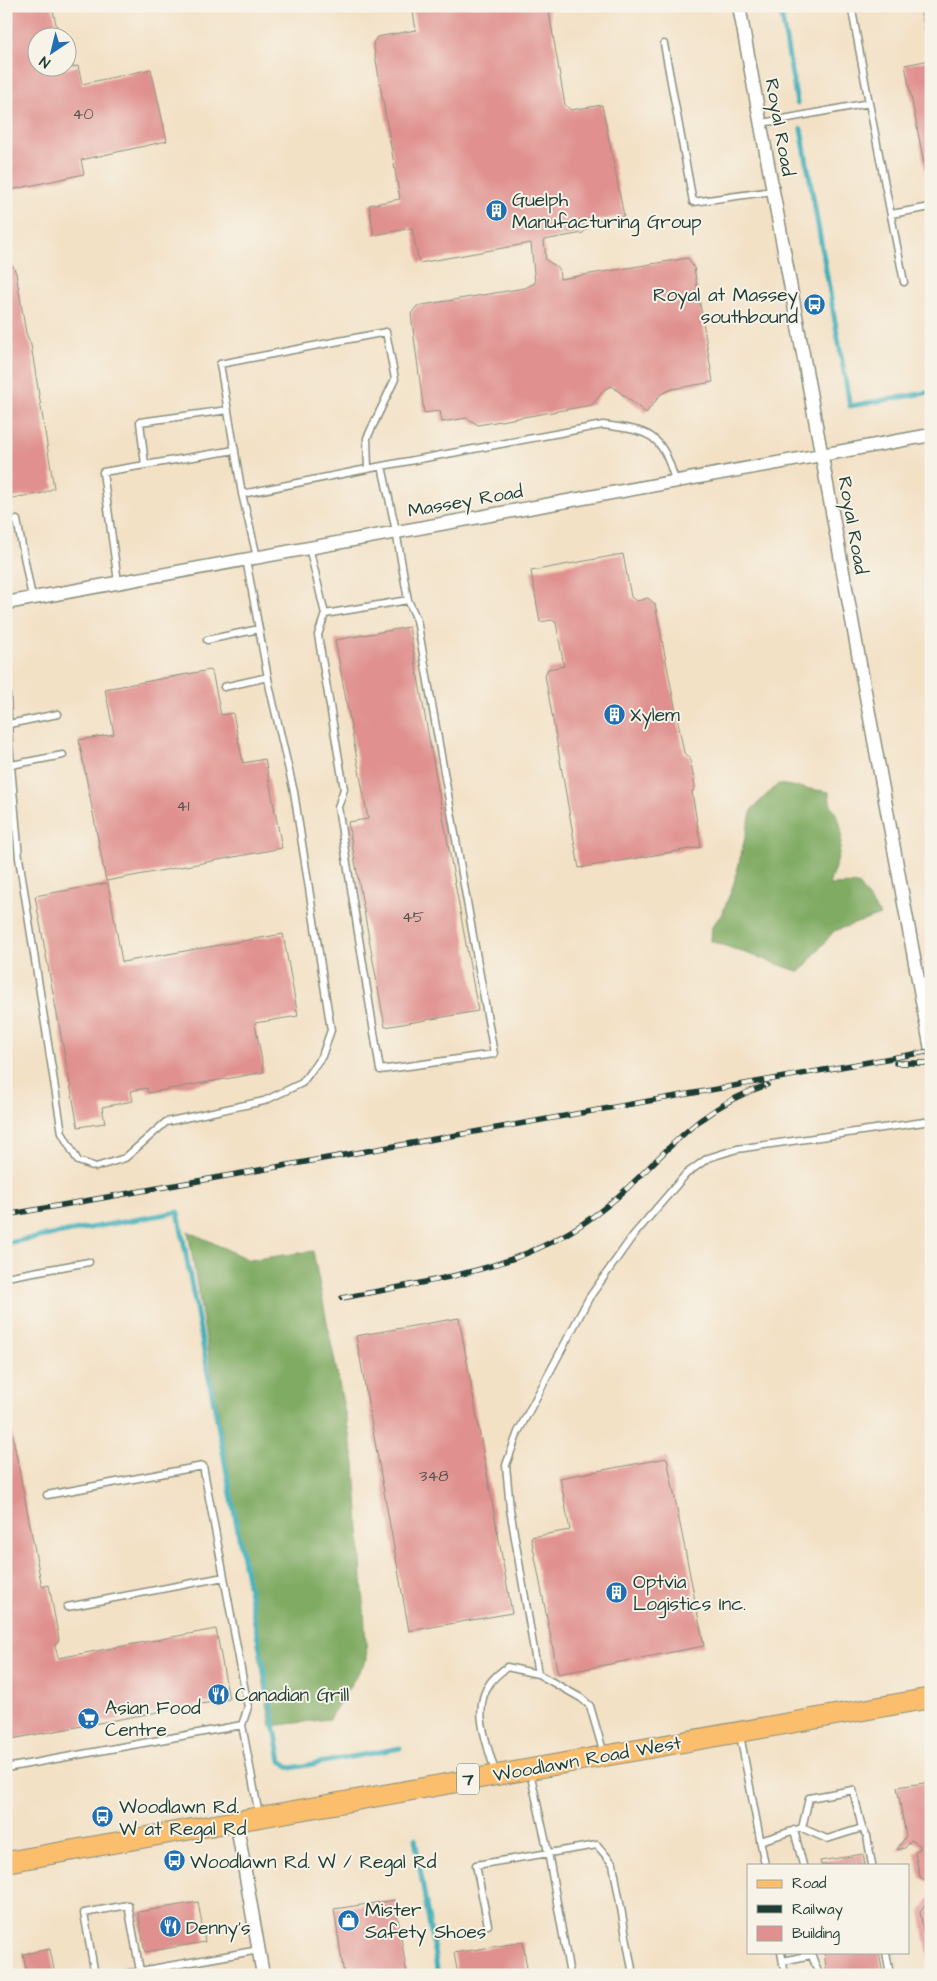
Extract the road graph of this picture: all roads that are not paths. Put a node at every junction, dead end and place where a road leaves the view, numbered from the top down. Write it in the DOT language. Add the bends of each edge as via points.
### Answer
graph roads {
  1 [pos="739,6"];
  2 [pos="852,10"];
  3 [pos="664,44"];
  4 [pos="870,103"];
  5 [pos="762,123"];
  6 [pos="773,192"];
  7 [pos="931,207"];
  8 [pos="891,214"];
  9 [pos="904,282"];
  10 [pos="228,410"];
  11 [pos="931,435"];
  12 [pos="235,450"];
  13 [pos="822,454"];
  14 [pos="145,465"];
  15 [pos="382,466"];
  16 [pos="368,469"];
  17 [pos="675,480"];
  18 [pos="242,494"];
  19 [pos="6,522"];
  20 [pos="396,531"];
  21 [pos="309,547"];
  22 [pos="252,558"];
  23 [pos="118,582"];
  24 [pos="32,598"];
  25 [pos="408,600"];
  26 [pos="6,602"];
  27 [pos="325,614"];
  28 [pos="259,629"];
  29 [pos="207,640"];
  30 [pos="6,670"];
  31 [pos="268,677"];
  32 [pos="224,687"];
  33 [pos="58,714"];
  34 [pos="9,724"];
  35 [pos="64,755"];
  36 [pos="11,765"];
  37 [pos="931,1050"];
  38 [pos="931,1121"];
  39 [pos="89,1262"];
  40 [pos="6,1276"];
  41 [pos="47,1495"];
  42 [pos="224,1577"];
  43 [pos="67,1608"];
  44 [pos="538,1674"];
  45 [pos="931,1698"];
  46 [pos="242,1725"];
  47 [pos="739,1732"];
  48 [pos="604,1755"];
  49 [pos="6,1768"];
  50 [pos="529,1769"];
  51 [pos="496,1774"];
  52 [pos="259,1816"];
  53 [pos="236,1820"];
  54 [pos="802,1828"];
  55 [pos="862,1828"];
  56 [pos="794,1830"];
  57 [pos="760,1841"];
  58 [pos="548,1852"];
  59 [pos="6,1862"];
  60 [pos="765,1864"];
  61 [pos="803,1864"];
  62 [pos="872,1864"];
  63 [pos="488,1925"];
  64 [pos="259,1950"];
  65 [pos="781,1954"];
  66 [pos="811,1954"];
  67 [pos="886,1954"];
  68 [pos="783,1961"];
  69 [pos="140,1971"];
  70 [pos="94,1975"];
  71 [pos="118,1975"];
  72 [pos="263,1975"];
  73 [pos="570,1975"];
  74 [pos="633,1975"];
  75 [pos="785,1975"];
  76 [pos="819,1975"];
  77 [pos="890,1975"];
  1 -- 5 [label="street, Royal Road"];
  2 -- 4 [label="lane"];
  3 -- 6 [label="lane" via="693,202"];
  4 -- 5 [label="lane"];
  4 -- 8 [label="lane"];
  5 -- 6 [label="street, Royal Road"];
  6 -- 13 [label="street, Royal Road"];
  7 -- 8 [label="lane"];
  8 -- 9 [label="lane"];
  10 -- 12 [label="lane"];
  10 -- 14 [label="lane" via="140,422"];
  10 -- 16 [label="lane" via="220,364 386,332 395,379 367,438"];
  11 -- 13 [label="street, Massey Road"];
  12 -- 14 [label="lane"];
  12 -- 18 [label="lane"];
  13 -- 17 [label="street, Massey Road"];
  13 -- 37 [label="street, Royal Road"];
  14 -- 23 [label="lane" via="103,472"];
  15 -- 16 [label="lane"];
  15 -- 17 [label="lane" via="604,425 634,429 655,438 667,453"];
  15 -- 20 [label="lane"];
  16 -- 18 [label="lane"];
  17 -- 20 [label="street, Massey Road"];
  18 -- 22 [label="lane"];
  19 -- 24 [label="lane" via="18,520"];
  20 -- 21 [label="street, Massey Road"];
  20 -- 25 [label="lane"];
  21 -- 22 [label="street, Massey Road"];
  21 -- 27 [label="lane"];
  22 -- 23 [label="street, Massey Road"];
  22 -- 28 [label="lane"];
  23 -- 24 [label="street, Massey Road"];
  24 -- 26 [label="street, Massey Road"];
  25 -- 27 [label="lane"];
  25 -- 27 [label="lane" via="417,620 494,1054 380,1070 338,807 344,789 318,635"];
  28 -- 29 [label="lane"];
  28 -- 31 [label="lane"];
  30 -- 34 [label="lane"];
  31 -- 32 [label="lane"];
  31 -- 36 [label="lane" via="294,792 331,1030 322,1056 302,1082 264,1101 166,1122 125,1158 96,1167 78,1161 62,1133 19,858"];
  33 -- 34 [label="lane"];
  34 -- 36 [label="lane"];
  35 -- 36 [label="lane"];
  38 -- 44 [label="lane" via="737,1149 708,1158 686,1174 632,1237 588,1298 518,1432 506,1465 510,1509"];
  39 -- 40 [label="lane"];
  41 -- 42 [label="lane" via="203,1466"];
  42 -- 43 [label="lane"];
  42 -- 46 [label="lane" via="248,1707"];
  44 -- 48 [label="lane" via="590,1706"];
  44 -- 51 [label="lane" via="507,1667 489,1683 480,1705"];
  45 -- 47 [label="main road, Woodlawn Road West / 7"];
  46 -- 49 [label="lane"];
  46 -- 52 [label="lane"];
  47 -- 48 [label="main road, Woodlawn Road West / 7"];
  47 -- 57 [label="lane"];
  48 -- 50 [label="main road, Woodlawn Road West / 7"];
  50 -- 51 [label="main road, Woodlawn Road West / 7"];
  50 -- 58 [label="lane"];
  51 -- 52 [label="main road, Woodlawn Road West / 7"];
  52 -- 53 [label="main road, Woodlawn Road West / 7"];
  53 -- 59 [label="main road, Woodlawn Road West / 7"];
  53 -- 64 [label="street"];
  54 -- 55 [label="lane" via="827,1838"];
  54 -- 55 [label="lane" via="809,1798 853,1790"];
  54 -- 56 [label="lane"];
  55 -- 62 [label="lane" via="867,1836"];
  56 -- 57 [label="lane"];
  56 -- 61 [label="lane"];
  57 -- 60 [label="lane"];
  58 -- 63 [label="lane" via="476,1865"];
  58 -- 73 [label="lane"];
  58 -- 74 [label="lane" via="597,1845 613,1864"];
  64 -- 69 [label="lane"];
  64 -- 72 [label="street"];
  65 -- 68 [label="lane"];
  66 -- 68 [label="lane"];
  66 -- 76 [label="lane"];
  67 -- 77 [label="lane"];
  68 -- 75 [label="lane"];
  69 -- 70 [label="lane" via="128,1905 84,1913"];
  69 -- 71 [label="lane"];
}
